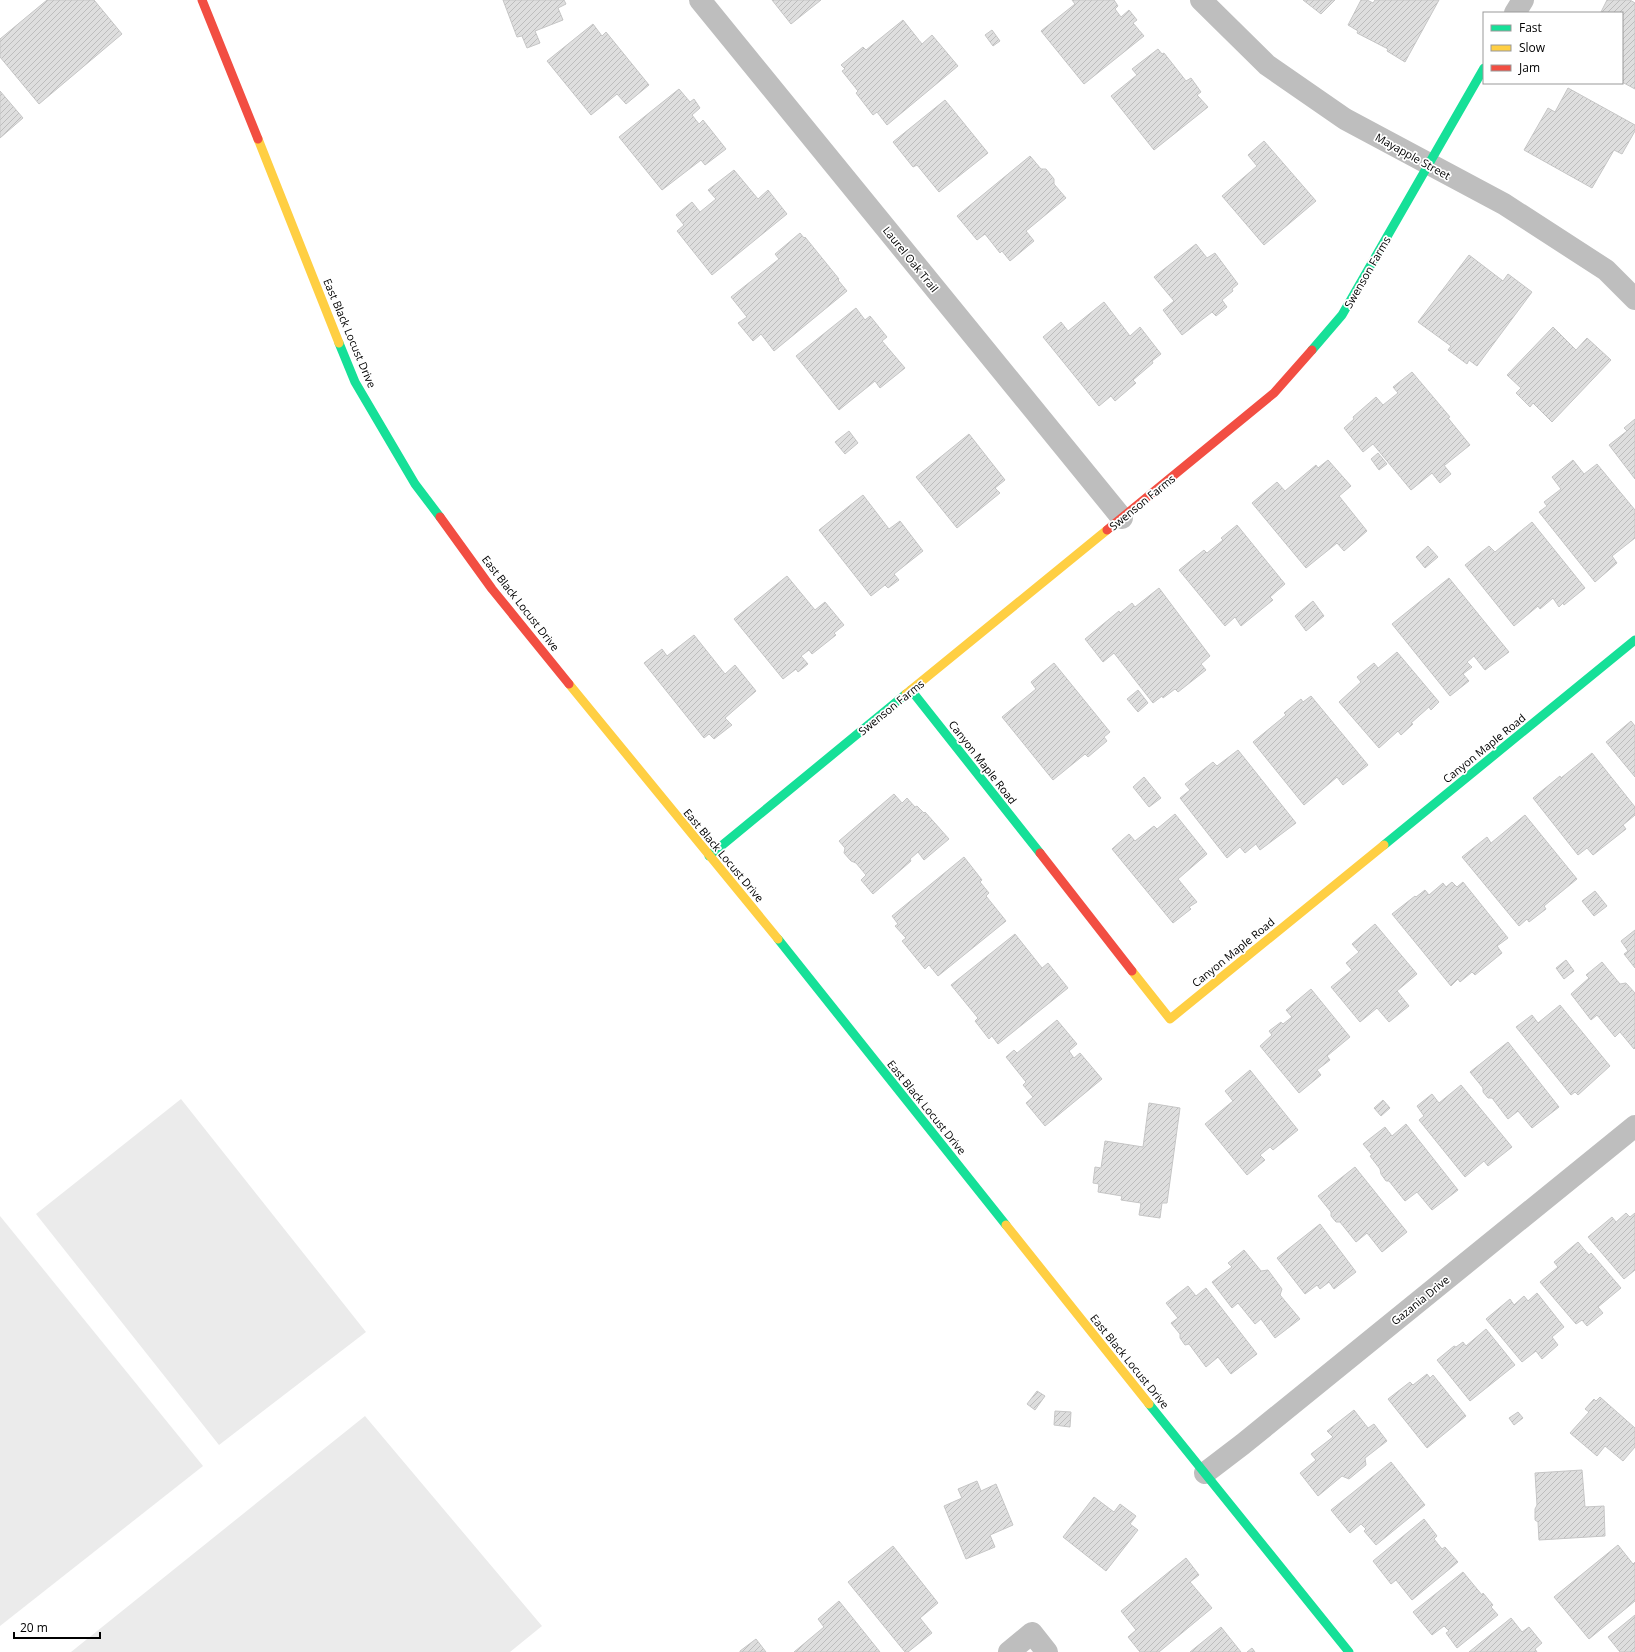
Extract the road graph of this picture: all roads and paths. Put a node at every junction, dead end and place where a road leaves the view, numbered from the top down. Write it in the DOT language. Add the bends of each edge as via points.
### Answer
graph roads {
  1 [pos="202,0"];
  2 [pos="700,0"];
  3 [pos="1202,0"];
  4 [pos="1522,0"];
  5 [pos="1516,12"];
  6 [pos="1483,70"];
  7 [pos="1429,165"];
  8 [pos="1635,298"];
  9 [pos="1122,518"];
  10 [pos="1635,640"];
  11 [pos="911,690"];
  12 [pos="709,856"];
  13 [pos="1635,1126"];
  14 [pos="1205,1473"];
  15 [pos="1009,1652"];
  16 [pos="1047,1652"];
  17 [pos="1349,1652"];
  1 -- 12 [label="street, East Black Locust Drive" via="355,382 415,484 492,589"];
  2 -- 9 [label="street, Laurel Oak Trail"];
  3 -- 7 [label="street, Mayapple Street" via="1267,65 1345,119"];
  4 -- 5 [label="street"];
  6 -- 7 [label="street, Swenson Farms"];
  7 -- 8 [label="street, Mayapple Street" via="1504,204 1606,270"];
  7 -- 9 [label="street, Swenson Farms" via="1342,315 1274,393"];
  9 -- 11 [label="street, Swenson Farms"];
  10 -- 11 [label="street, Canyon Maple Road" via="1170,1019"];
  11 -- 12 [label="street, Swenson Farms"];
  12 -- 14 [label="street, East Black Locust Drive" via="747,900"];
  13 -- 14 [label="street, Gazania Drive"];
  14 -- 17 [label="street, East Black Locust Drive"];
  15 -- 16 [label="street" via="1032,1633"];
}
